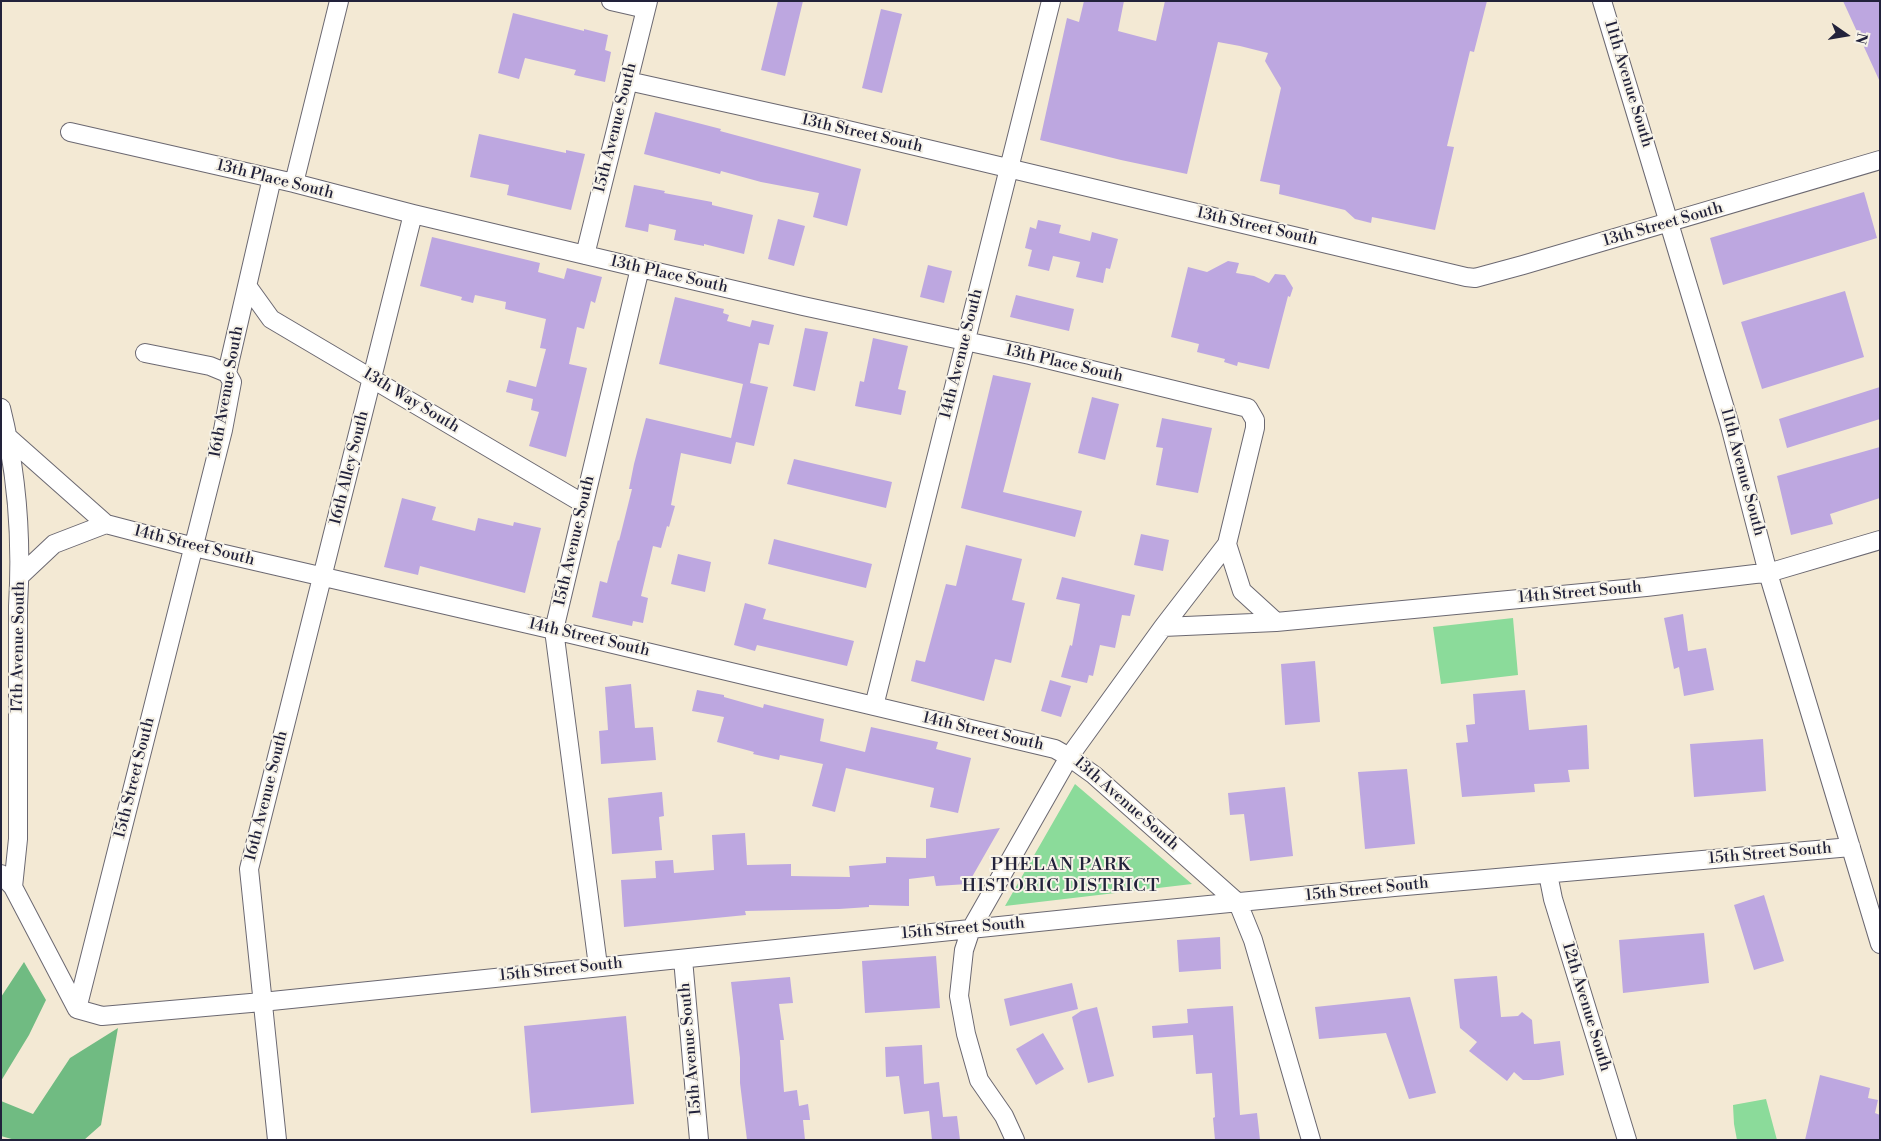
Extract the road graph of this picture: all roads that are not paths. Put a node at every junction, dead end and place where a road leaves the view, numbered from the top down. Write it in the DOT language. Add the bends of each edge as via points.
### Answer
graph roads {
  1 [pos="339,1"];
  2 [pos="611,1"];
  3 [pos="1051,1"];
  4 [pos="1602,1"];
  5 [pos="647,5"];
  6 [pos="628,81"];
  7 [pos="70,132"];
  8 [pos="1880,160"];
  9 [pos="1010,169"];
  10 [pos="272,178"];
  11 [pos="294,183"];
  12 [pos="413,214"];
  13 [pos="1670,223"];
  14 [pos="585,255"];
  15 [pos="640,268"];
  16 [pos="248,287"];
  17 [pos="965,341"];
  18 [pos="145,353"];
  19 [pos="228,373"];
  20 [pos="372,378"];
  21 [pos="1,408"];
  22 [pos="1255,428"];
  23 [pos="9,438"];
  24 [pos="584,504"];
  25 [pos="106,524"];
  26 [pos="1880,540"];
  27 [pos="1226,544"];
  28 [pos="194,547"];
  29 [pos="1768,573"];
  30 [pos="20,576"];
  31 [pos="323,576"];
  32 [pos="1276,622"];
  33 [pos="1163,627"];
  34 [pos="554,630"];
  35 [pos="874,706"];
  36 [pos="1069,757"];
  37 [pos="1851,847"];
  38 [pos="1548,874"];
  39 [pos="7,881"];
  40 [pos="1238,903"];
  41 [pos="972,929"];
  42 [pos="1880,944"];
  43 [pos="683,959"];
  44 [pos="598,966"];
  45 [pos="262,1002"];
  46 [pos="77,1009"];
  47 [pos="278,1140"];
  48 [pos="699,1140"];
  49 [pos="1015,1140"];
  50 [pos="1311,1140"];
  51 [pos="1627,1140"];
  1 -- 11 [label="street"];
  2 -- 5 [label="street"];
  3 -- 9 [label="street, 14th Avenue South"];
  4 -- 13 [label="street, 11th Avenue South"];
  5 -- 6 [label="street, 15th Avenue South"];
  6 -- 9 [label="street, 13th Street South"];
  6 -- 14 [label="street, 15th Avenue South"];
  7 -- 10 [label="street, 13th Place South"];
  8 -- 13 [label="street, 13th Street South"];
  9 -- 13 [label="street, 13th Street South" via="1475,278"];
  9 -- 17 [label="street, 14th Avenue South"];
  10 -- 11 [label="street, 13th Place South"];
  10 -- 16 [label="street, 16th Avenue South"];
  11 -- 12 [label="street, 13th Place South"];
  12 -- 14 [label="street, 13th Place South"];
  12 -- 20 [label="street, 16th Alley South"];
  13 -- 29 [label="street, 11th Avenue South" via="1729,422"];
  14 -- 15 [label="street, 13th Place South"];
  15 -- 17 [label="street, 13th Place South"];
  15 -- 24 [label="street, 15th Avenue South"];
  16 -- 19 [label="street, 16th Avenue South"];
  16 -- 20 [label="street, 13th Way South" via="271,319"];
  17 -- 22 [label="street, 13th Place South" via="1241,405 1253,414"];
  17 -- 35 [label="street, 14th Avenue South"];
  18 -- 19 [label="street" via="210,366"];
  19 -- 28 [label="street, 16th Avenue South" via="232,382 223,430"];
  20 -- 24 [label="street, 13th Way South"];
  20 -- 31 [label="street, 16th Alley South"];
  21 -- 23 [label="street, 17th Avenue South"];
  22 -- 27 [label="street, 13th Avenue South"];
  23 -- 25 [label="street, 14th Street South"];
  23 -- 30 [label="street, 17th Avenue South" via="16,485"];
  24 -- 34 [label="street, 15th Avenue South"];
  25 -- 28 [label="street, 14th Street South"];
  25 -- 30 [label="street" via="54,544"];
  26 -- 29 [label="street, 14th Street South"];
  27 -- 32 [label="street" via="1242,591"];
  27 -- 33 [label="street, 13th Avenue South"];
  28 -- 31 [label="street, 14th Street South"];
  28 -- 46 [label="street, 15th Street South"];
  29 -- 32 [label="street, 14th Street South"];
  29 -- 37 [label="street, 11th Avenue South"];
  30 -- 39 [label="street, 17th Avenue South" via="18,839"];
  31 -- 34 [label="street, 14th Street South"];
  31 -- 45 [label="street, 16th Avenue South" via="248,868"];
  32 -- 33 [label="street, 14th Street South"];
  33 -- 36 [label="street, 13th Avenue South"];
  34 -- 35 [label="street, 14th Street South"];
  34 -- 44 [label="street, 15th Avenue South"];
  35 -- 36 [label="street, 14th Street South" via="1054,749"];
  36 -- 40 [label="street, 13th Avenue South" via="1094,774"];
  36 -- 41 [label="street"];
  37 -- 38 [label="street, 15th Street South"];
  37 -- 42 [label="street, 11th Avenue South"];
  38 -- 40 [label="street, 15th Street South"];
  38 -- 51 [label="street, 12th Avenue South" via="1552,899"];
  39 -- 46 [label="street"];
  40 -- 41 [label="street, 15th Street South"];
  40 -- 50 [label="street, 13th Avenue South" via="1253,940"];
  41 -- 43 [label="street, 15th Street South"];
  41 -- 49 [label="street" via="964,950 959,996 966,1034 979,1080 1001,1110"];
  43 -- 44 [label="street, 15th Street South"];
  43 -- 48 [label="street, 15th Avenue South"];
  44 -- 45 [label="street, 15th Street South"];
  45 -- 46 [label="street, 15th Street South" via="102,1016"];
  45 -- 47 [label="street, 16th Avenue South"];
}
